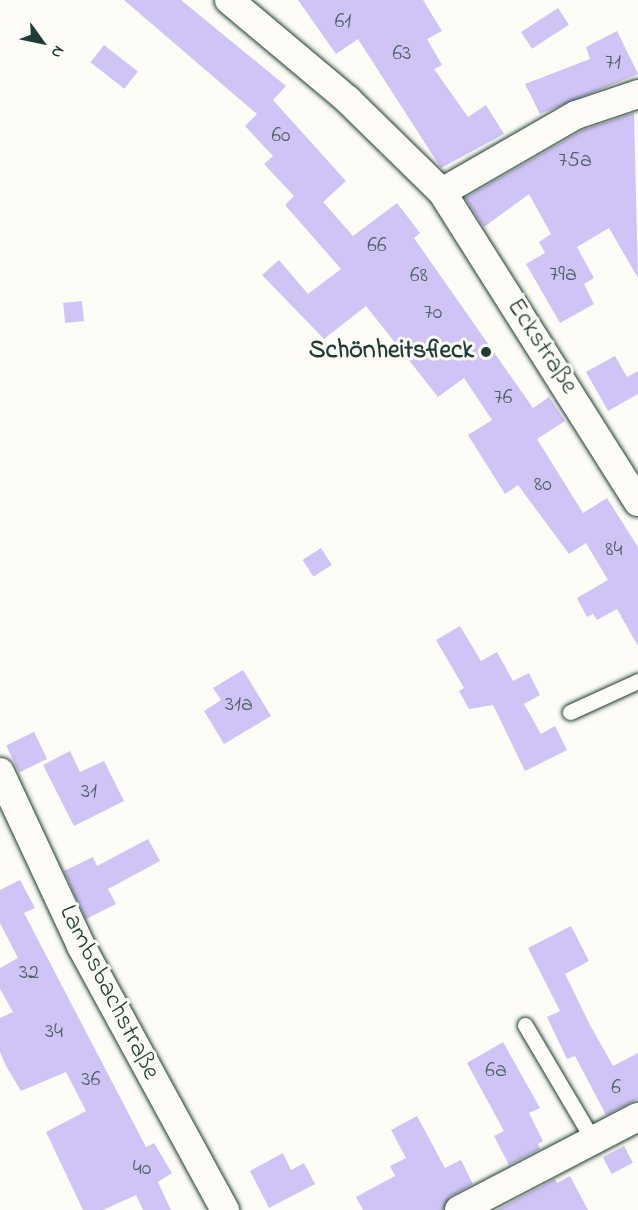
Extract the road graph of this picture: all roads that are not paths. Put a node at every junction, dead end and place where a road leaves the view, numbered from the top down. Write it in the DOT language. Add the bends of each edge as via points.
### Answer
graph roads {
  1 [pos="229,0"];
  2 [pos="638,94"];
  3 [pos="442,192"];
  4 [pos="638,502"];
  5 [pos="638,681"];
  6 [pos="570,712"];
  7 [pos="0,772"];
  8 [pos="525,1025"];
  9 [pos="638,1117"];
  10 [pos="593,1140"];
  11 [pos="225,1210"];
  12 [pos="459,1210"];
  1 -- 3 [label="street, Eckstraße" via="348,100"];
  2 -- 3 [label="street" via="576,115"];
  3 -- 4 [label="street, Eckstraße"];
  5 -- 6 [label="lane"];
  7 -- 11 [label="street, Lambsbachstraße" via="81,946"];
  8 -- 10 [label="lane"];
  9 -- 10 [label="street"];
  10 -- 12 [label="street"];
}
